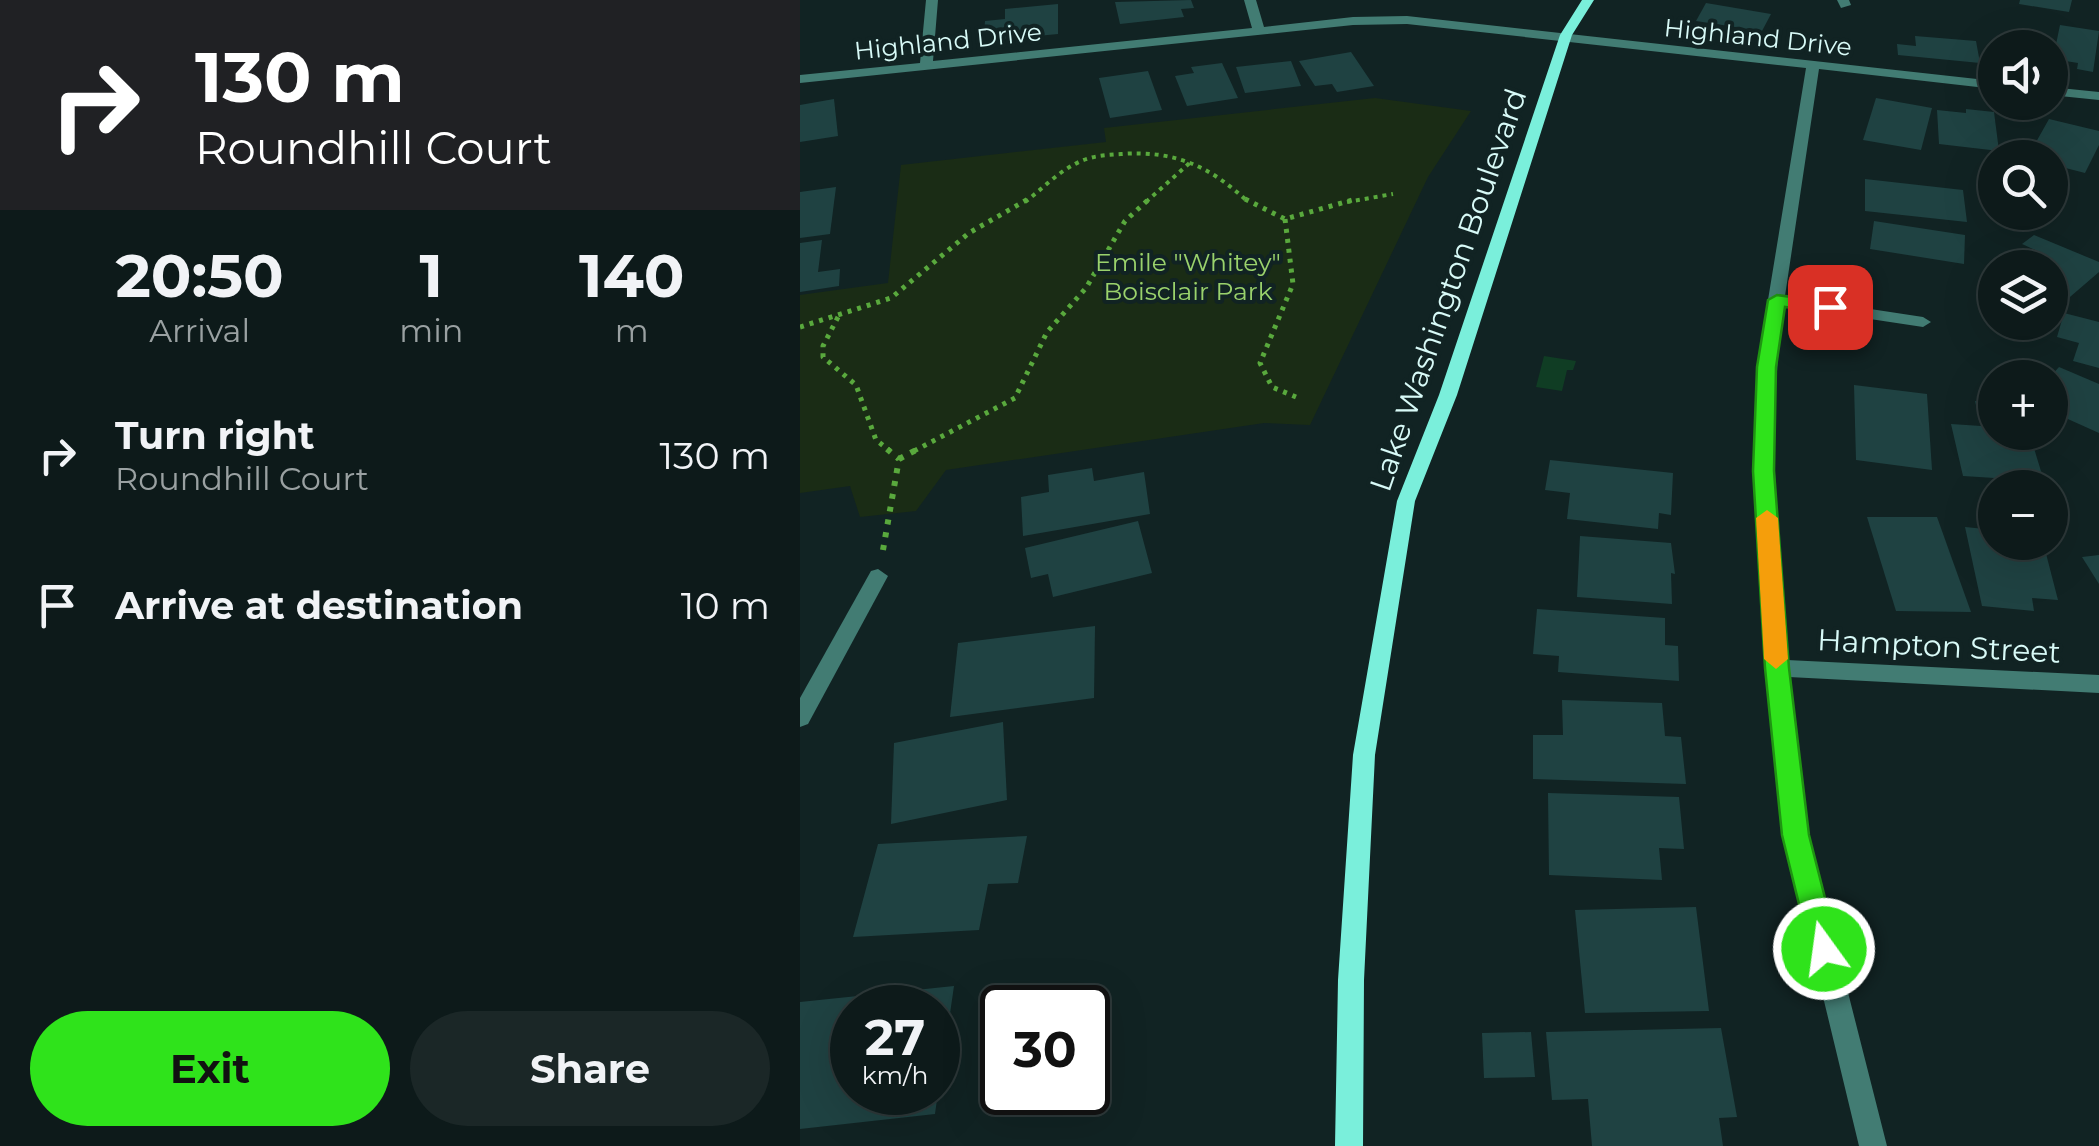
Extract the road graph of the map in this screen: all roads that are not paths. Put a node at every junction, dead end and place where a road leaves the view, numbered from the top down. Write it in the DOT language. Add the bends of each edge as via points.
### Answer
graph roads {
  1 [pos="932,0"];
  2 [pos="1250,0"];
  3 [pos="1588,0"];
  4 [pos="1259,31"];
  5 [pos="1566,35"];
  6 [pos="926,66"];
  7 [pos="1813,66"];
  8 [pos="800,79"];
  9 [pos="1978,83"];
  10 [pos="2068,93"];
  11 [pos="2099,96"];
  12 [pos="1777,300"];
  13 [pos="1924,322"];
  14 [pos="878,576"];
  15 [pos="1777,668"];
  16 [pos="2099,684"];
  17 [pos="800,718"];
  18 [pos="1350,1146"];
  19 [pos="1873,1146"];
  1 -- 6 [label="street"];
  2 -- 4 [label="street"];
  3 -- 5 [label="street, Lake Washington Boulevard"];
  4 -- 5 [label="street, Highland Drive" via="1407,20"];
  4 -- 6 [label="street, Highland Drive"];
  5 -- 7 [label="street, Highland Drive"];
  5 -- 18 [label="street, Lake Washington Boulevard" via="1454,378 1406,501 1364,754"];
  6 -- 8 [label="street, Highland Drive"];
  7 -- 9 [label="street, Highland Drive"];
  7 -- 12 [label="street"];
  10 -- 11 [label="street"];
  12 -- 13 [label="street"];
  12 -- 15 [label="street" via="1766,367 1764,471"];
  14 -- 17 [label="street"];
  15 -- 16 [label="street, Hampton Street"];
  15 -- 19 [label="street" via="1796,835"];
}
